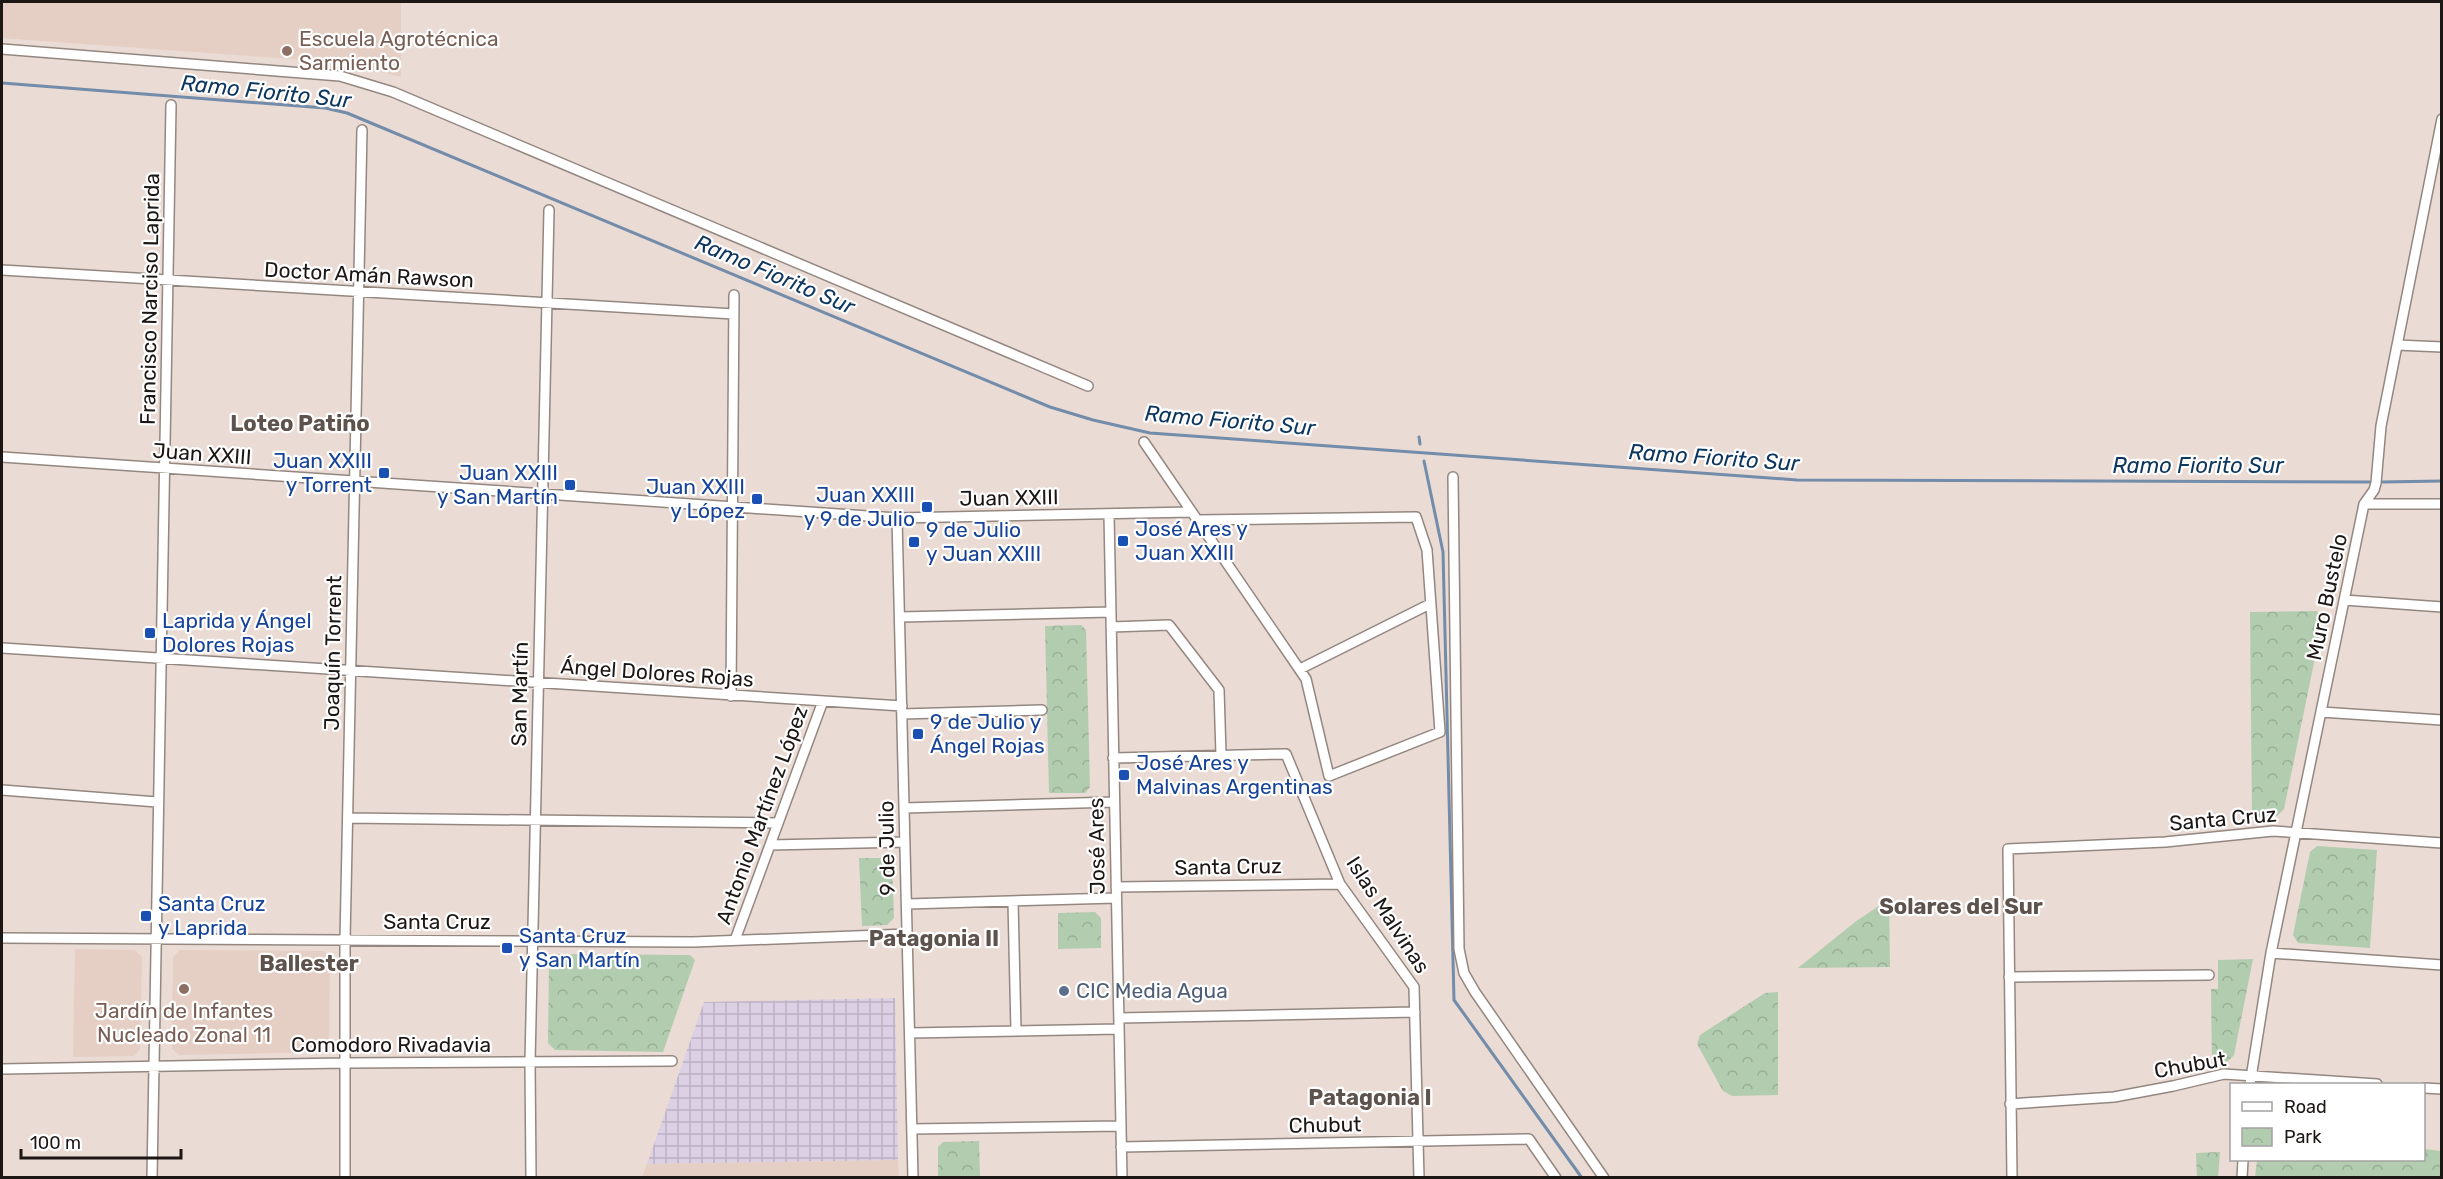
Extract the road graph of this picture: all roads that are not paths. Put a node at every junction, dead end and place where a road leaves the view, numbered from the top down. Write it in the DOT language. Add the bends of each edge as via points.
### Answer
graph roads {
  1 [pos="2,49"];
  2 [pos="171,105"];
  3 [pos="2442,119"];
  4 [pos="362,130"];
  5 [pos="549,210"];
  6 [pos="2,270"];
  7 [pos="167,281"];
  8 [pos="358,292"];
  9 [pos="734,296"];
  10 [pos="547,303"];
  11 [pos="734,314"];
  12 [pos="2397,345"];
  13 [pos="2442,347"];
  14 [pos="1088,386"];
  15 [pos="1144,442"];
  16 [pos="2,457"];
  17 [pos="165,469"];
  18 [pos="1453,477"];
  19 [pos="355,482"];
  20 [pos="543,495"];
  21 [pos="2364,504"];
  22 [pos="2442,504"];
  23 [pos="733,507"];
  24 [pos="1109,514"];
  25 [pos="1195,516"];
  26 [pos="897,519"];
  27 [pos="2344,600"];
  28 [pos="1430,604"];
  29 [pos="2442,608"];
  30 [pos="1111,612"];
  31 [pos="900,617"];
  32 [pos="1111,627"];
  33 [pos="2,648"];
  34 [pos="160,659"];
  35 [pos="1300,669"];
  36 [pos="351,671"];
  37 [pos="538,683"];
  38 [pos="731,696"];
  39 [pos="823,701"];
  40 [pos="902,710"];
  41 [pos="1042,710"];
  42 [pos="2321,712"];
  43 [pos="2442,720"];
  44 [pos="1221,755"];
  45 [pos="1113,758"];
  46 [pos="2,790"];
  47 [pos="157,802"];
  48 [pos="1114,802"];
  49 [pos="904,808"];
  50 [pos="348,818"];
  51 [pos="535,820"];
  52 [pos="778,822"];
  53 [pos="2296,832"];
  54 [pos="905,842"];
  55 [pos="2442,843"];
  56 [pos="770,845"];
  57 [pos="1340,884"];
  58 [pos="1116,887"];
  59 [pos="1116,898"];
  60 [pos="1013,901"];
  61 [pos="907,904"];
  62 [pos="908,934"];
  63 [pos="2,938"];
  64 [pos="156,939"];
  65 [pos="345,940"];
  66 [pos="735,940"];
  67 [pos="532,941"];
  68 [pos="2271,953"];
  69 [pos="2442,965"];
  70 [pos="2209,975"];
  71 [pos="2009,977"];
  72 [pos="1415,1012"];
  73 [pos="1119,1018"];
  74 [pos="1119,1029"];
  75 [pos="1016,1031"];
  76 [pos="910,1033"];
  77 [pos="672,1061"];
  78 [pos="530,1062"];
  79 [pos="344,1063"];
  80 [pos="154,1066"];
  81 [pos="2,1069"];
  82 [pos="2250,1080"];
  83 [pos="2345,1083"];
  84 [pos="2425,1088"];
  85 [pos="2442,1089"];
  86 [pos="2010,1104"];
  87 [pos="1121,1126"];
  88 [pos="912,1129"];
  89 [pos="1418,1141"];
  90 [pos="1121,1147"];
  91 [pos="2243,1161"];
  92 [pos="152,1178"];
  93 [pos="345,1178"];
  94 [pos="531,1178"];
  95 [pos="914,1178"];
  96 [pos="1122,1178"];
  97 [pos="1419,1178"];
  98 [pos="1556,1178"];
  99 [pos="1604,1178"];
  100 [pos="2012,1178"];
  101 [pos="2242,1178"];
  1 -- 14 [label="street" via="340,76 393,92"];
  2 -- 7 [label="street, Francisco Narciso Laprida"];
  3 -- 12 [label="street, Muro Bustelo"];
  4 -- 8 [label="street, Joaquín Torrent"];
  5 -- 10 [label="street, San Martín"];
  6 -- 7 [label="street, Doctor Amán Rawson"];
  7 -- 8 [label="street, Doctor Amán Rawson"];
  7 -- 17 [label="street, Francisco Narciso Laprida"];
  8 -- 10 [label="street, Doctor Amán Rawson"];
  8 -- 19 [label="street, Joaquín Torrent"];
  9 -- 11 [label="street"];
  10 -- 11 [label="street, Doctor Amán Rawson"];
  10 -- 20 [label="street, San Martín"];
  11 -- 23 [label="street"];
  12 -- 13 [label="street"];
  12 -- 21 [label="street, Muro Bustelo" via="2381,426 2376,483"];
  15 -- 25 [label="street"];
  16 -- 17 [label="street, Juan XXIII"];
  17 -- 19 [label="street, Juan XXIII"];
  17 -- 34 [label="street, Francisco Narciso Laprida"];
  18 -- 99 [label="street" via="1459,949 1464,973"];
  19 -- 20 [label="street, Juan XXIII"];
  19 -- 36 [label="street, Joaquín Torrent"];
  20 -- 23 [label="street, Juan XXIII"];
  20 -- 37 [label="street, San Martín"];
  21 -- 22 [label="street"];
  21 -- 27 [label="street, Muro Bustelo"];
  23 -- 26 [label="street, Juan XXIII"];
  23 -- 38 [label="street"];
  24 -- 25 [label="street, Juan XXIII"];
  24 -- 26 [label="street, Juan XXIII"];
  24 -- 30 [label="street, José Ares"];
  25 -- 28 [label="street, Juan XXIII" via="1416,517 1427,550"];
  25 -- 35 [label="street"];
  26 -- 31 [label="street, 9 de Julio"];
  27 -- 29 [label="street"];
  27 -- 42 [label="street, Muro Bustelo"];
  28 -- 35 [label="street"];
  28 -- 35 [label="street" via="1440,732 1329,776 1306,679"];
  30 -- 31 [label="street"];
  30 -- 32 [label="street, José Ares"];
  31 -- 40 [label="street, 9 de Julio"];
  32 -- 44 [label="street" via="1169,625 1219,690"];
  32 -- 45 [label="street, José Ares"];
  33 -- 34 [label="street, Ángel Dolores Rojas"];
  34 -- 36 [label="street, Ángel Dolores Rojas"];
  34 -- 47 [label="street, Francisco Narciso Laprida"];
  36 -- 37 [label="street, Ángel Dolores Rojas"];
  36 -- 50 [label="street, Joaquín Torrent"];
  37 -- 38 [label="street, Ángel Dolores Rojas"];
  37 -- 51 [label="street, San Martín"];
  38 -- 39 [label="street, Ángel Dolores Rojas"];
  39 -- 40 [label="street, Ángel Dolores Rojas"];
  39 -- 52 [label="street, Antonio Martínez López"];
  40 -- 41 [label="street, Ángel Dolores Rojas"];
  40 -- 49 [label="street, 9 de Julio"];
  42 -- 43 [label="street"];
  42 -- 53 [label="street, Muro Bustelo"];
  44 -- 45 [label="street"];
  44 -- 57 [label="street, Islas Malvinas" via="1286,754"];
  45 -- 48 [label="street, José Ares"];
  46 -- 47 [label="street"];
  47 -- 64 [label="street, Francisco Narciso Laprida"];
  48 -- 49 [label="street"];
  48 -- 58 [label="street, José Ares"];
  49 -- 54 [label="street, 9 de Julio"];
  50 -- 51 [label="street"];
  50 -- 65 [label="street, Joaquín Torrent"];
  51 -- 52 [label="street"];
  51 -- 67 [label="street, San Martín"];
  52 -- 56 [label="street, Antonio Martínez López"];
  53 -- 55 [label="street, Santa Cruz"];
  53 -- 68 [label="street, Muro Bustelo"];
  53 -- 71 [label="street, Santa Cruz" via="2008,849"];
  54 -- 56 [label="street"];
  54 -- 61 [label="street, 9 de Julio"];
  56 -- 66 [label="street, Antonio Martínez López"];
  57 -- 58 [label="street, Santa Cruz"];
  57 -- 72 [label="street, Islas Malvinas" via="1414,987"];
  58 -- 59 [label="street, José Ares"];
  59 -- 60 [label="street"];
  59 -- 73 [label="street, José Ares"];
  60 -- 61 [label="street"];
  60 -- 75 [label="street"];
  61 -- 62 [label="street, 9 de Julio"];
  62 -- 66 [label="street, Santa Cruz"];
  62 -- 76 [label="street, 9 de Julio"];
  63 -- 64 [label="street, Santa Cruz"];
  64 -- 65 [label="street, Santa Cruz"];
  64 -- 80 [label="street, Francisco Narciso Laprida"];
  65 -- 67 [label="street, Santa Cruz"];
  65 -- 79 [label="street, Joaquín Torrent"];
  66 -- 67 [label="street, Santa Cruz"];
  67 -- 78 [label="street, San Martín"];
  68 -- 69 [label="street"];
  68 -- 82 [label="street, Muro Bustelo"];
  70 -- 71 [label="street"];
  71 -- 86 [label="street"];
  72 -- 73 [label="street"];
  72 -- 89 [label="street, Islas Malvinas"];
  73 -- 74 [label="street, José Ares"];
  74 -- 75 [label="street"];
  74 -- 87 [label="street, José Ares"];
  75 -- 76 [label="street"];
  76 -- 88 [label="street, 9 de Julio"];
  77 -- 78 [label="street, Comodoro Rivadavia"];
  78 -- 79 [label="street, Comodoro Rivadavia"];
  78 -- 94 [label="street, San Martín"];
  79 -- 80 [label="street, Comodoro Rivadavia"];
  79 -- 93 [label="street, Joaquín Torrent"];
  80 -- 81 [label="street, Comodoro Rivadavia"];
  80 -- 92 [label="street, Francisco Narciso Laprida"];
  82 -- 83 [label="street, Chubut"];
  82 -- 86 [label="street, Chubut" via="2224,1074 2114,1097"];
  84 -- 85 [label="street"];
  86 -- 100 [label="street"];
  87 -- 88 [label="street"];
  87 -- 90 [label="street, José Ares"];
  88 -- 95 [label="street, 9 de Julio"];
  89 -- 90 [label="street, Chubut"];
  89 -- 97 [label="street, Islas Malvinas"];
  89 -- 98 [label="street, Chubut" via="1529,1139"];
  90 -- 96 [label="street, José Ares"];
  91 -- 101 [label="street"];
}
